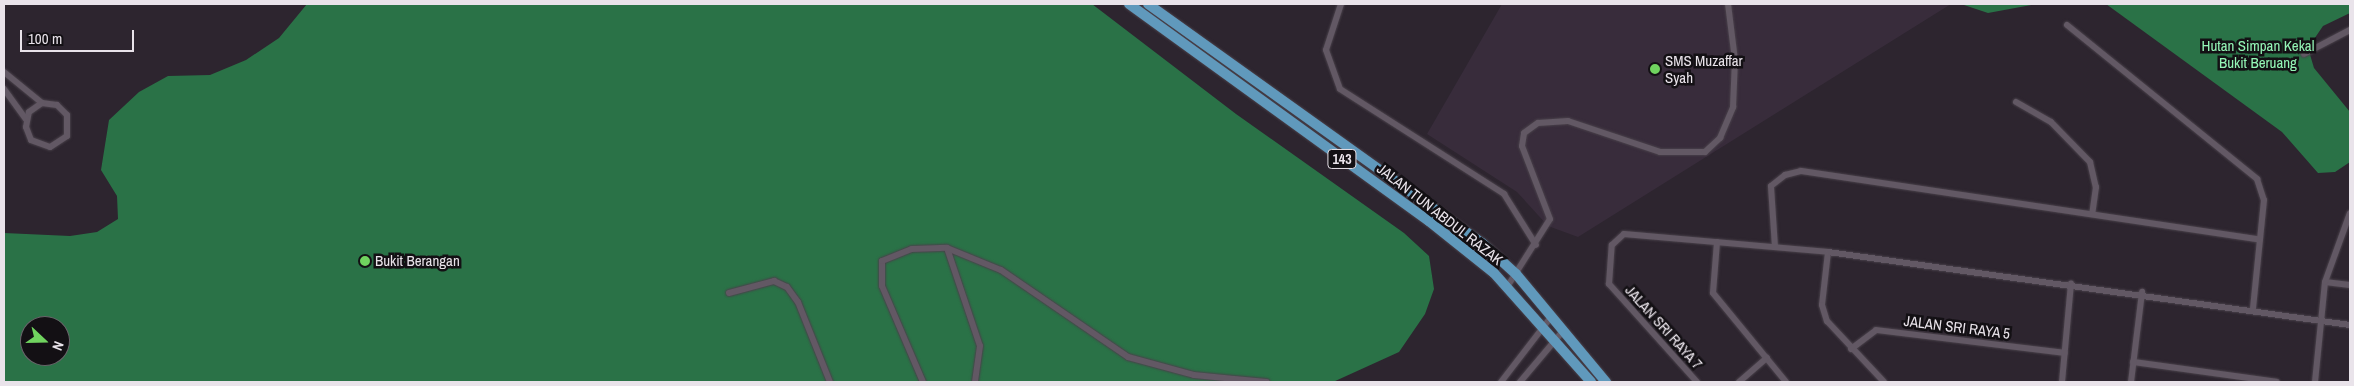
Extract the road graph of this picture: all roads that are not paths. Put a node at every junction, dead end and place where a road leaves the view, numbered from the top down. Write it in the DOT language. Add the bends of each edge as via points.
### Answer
graph roads {
  1 [pos="1129,4"];
  2 [pos="1148,4"];
  3 [pos="1341,4"];
  4 [pos="1728,4"];
  5 [pos="2067,25"];
  6 [pos="2350,30"];
  7 [pos="2304,54"];
  8 [pos="4,72"];
  9 [pos="4,90"];
  10 [pos="2016,102"];
  11 [pos="42,104"];
  12 [pos="26,119"];
  13 [pos="2350,213"];
  14 [pos="2092,214"];
  15 [pos="2260,240"];
  16 [pos="1717,242"];
  17 [pos="1536,245"];
  18 [pos="1775,247"];
  19 [pos="947,248"];
  20 [pos="1828,252"];
  21 [pos="1516,274"];
  22 [pos="2325,282"];
  23 [pos="2071,283"];
  24 [pos="2350,285"];
  25 [pos="1507,287"];
  26 [pos="2142,292"];
  27 [pos="729,293"];
  28 [pos="2253,309"];
  29 [pos="1551,316"];
  30 [pos="2320,320"];
  31 [pos="2350,324"];
  32 [pos="1543,327"];
  33 [pos="1563,331"];
  34 [pos="1554,341"];
  35 [pos="1851,349"];
  36 [pos="2065,353"];
  37 [pos="1767,358"];
  38 [pos="2133,362"];
  39 [pos="2243,380"];
  40 [pos="830,382"];
  41 [pos="923,382"];
  42 [pos="976,382"];
  43 [pos="1267,382"];
  44 [pos="1501,382"];
  45 [pos="1520,382"];
  46 [pos="1591,382"];
  47 [pos="1606,382"];
  48 [pos="1697,382"];
  49 [pos="1739,382"];
  50 [pos="1786,382"];
  51 [pos="1884,382"];
  52 [pos="2062,382"];
  53 [pos="2130,382"];
  54 [pos="2277,382"];
  55 [pos="2315,382"];
  1 -- 25 [label="highway, JALAN TUN ABDUL RAZAK / 143" via="1429,221"];
  2 -- 21 [label="highway, JALAN TUN ABDUL RAZAK / 143" via="1482,243"];
  3 -- 17 [label="street" via="1326,50 1340,89 1504,194"];
  4 -- 17 [label="street" via="1735,60 1733,107 1720,138 1704,152 1660,152 1568,121 1538,123 1524,133 1522,146 1550,212 1548,226"];
  5 -- 15 [label="street" via="2257,180 2264,200"];
  6 -- 7 [label="street"];
  8 -- 11 [label="street"];
  9 -- 12 [label="street"];
  10 -- 14 [label="street" via="2051,122 2090,162 2096,187"];
  11 -- 12 [label="street"];
  11 -- 12 [label="street" via="56,105 67,115 69,129 62,141 50,147 36,144 27,134"];
  13 -- 22 [label="street"];
  14 -- 15 [label="street"];
  14 -- 18 [label="street" via="1801,171 1785,175 1771,186"];
  15 -- 28 [label="street"];
  16 -- 18 [label="street"];
  16 -- 37 [label="street" via="1713,293"];
  16 -- 48 [label="street, JALAN SRI RAYA 7" via="1624,234 1612,245 1609,284"];
  17 -- 21 [label="street"];
  18 -- 20 [label="street"];
  19 -- 41 [label="street" via="912,249 882,262 882,286"];
  19 -- 42 [label="street" via="980,346"];
  19 -- 43 [label="street" via="1001,270 1128,357 1194,376"];
  20 -- 23 [label="street"];
  20 -- 35 [label="street" via="1822,305 1827,321"];
  21 -- 25 [label="street"];
  21 -- 29 [label="highway, JALAN TUN ABDUL RAZAK / 143"];
  22 -- 24 [label="street"];
  22 -- 30 [label="street"];
  23 -- 26 [label="street"];
  23 -- 36 [label="street"];
  25 -- 32 [label="highway, JALAN TUN ABDUL RAZAK / 143"];
  26 -- 28 [label="street"];
  26 -- 38 [label="street"];
  27 -- 40 [label="street" via="774,281 787,287 798,302"];
  28 -- 30 [label="street"];
  29 -- 32 [label="street"];
  29 -- 33 [label="highway, JALAN TUN ABDUL RAZAK / 143"];
  30 -- 31 [label="street"];
  30 -- 55 [label="street"];
  32 -- 34 [label="highway, JALAN TUN ABDUL RAZAK / 143"];
  32 -- 44 [label="street"];
  33 -- 34 [label="street"];
  33 -- 47 [label="highway, JALAN TUN ABDUL RAZAK / 143"];
  34 -- 45 [label="street"];
  34 -- 46 [label="highway, JALAN TUN ABDUL RAZAK / 143"];
  35 -- 36 [label="street, JALAN SRI RAYA 5" via="1876,330"];
  35 -- 51 [label="street"];
  36 -- 52 [label="street"];
  37 -- 49 [label="street"];
  37 -- 50 [label="street"];
  38 -- 39 [label="street"];
  38 -- 53 [label="street"];
  39 -- 54 [label="street"];
}
